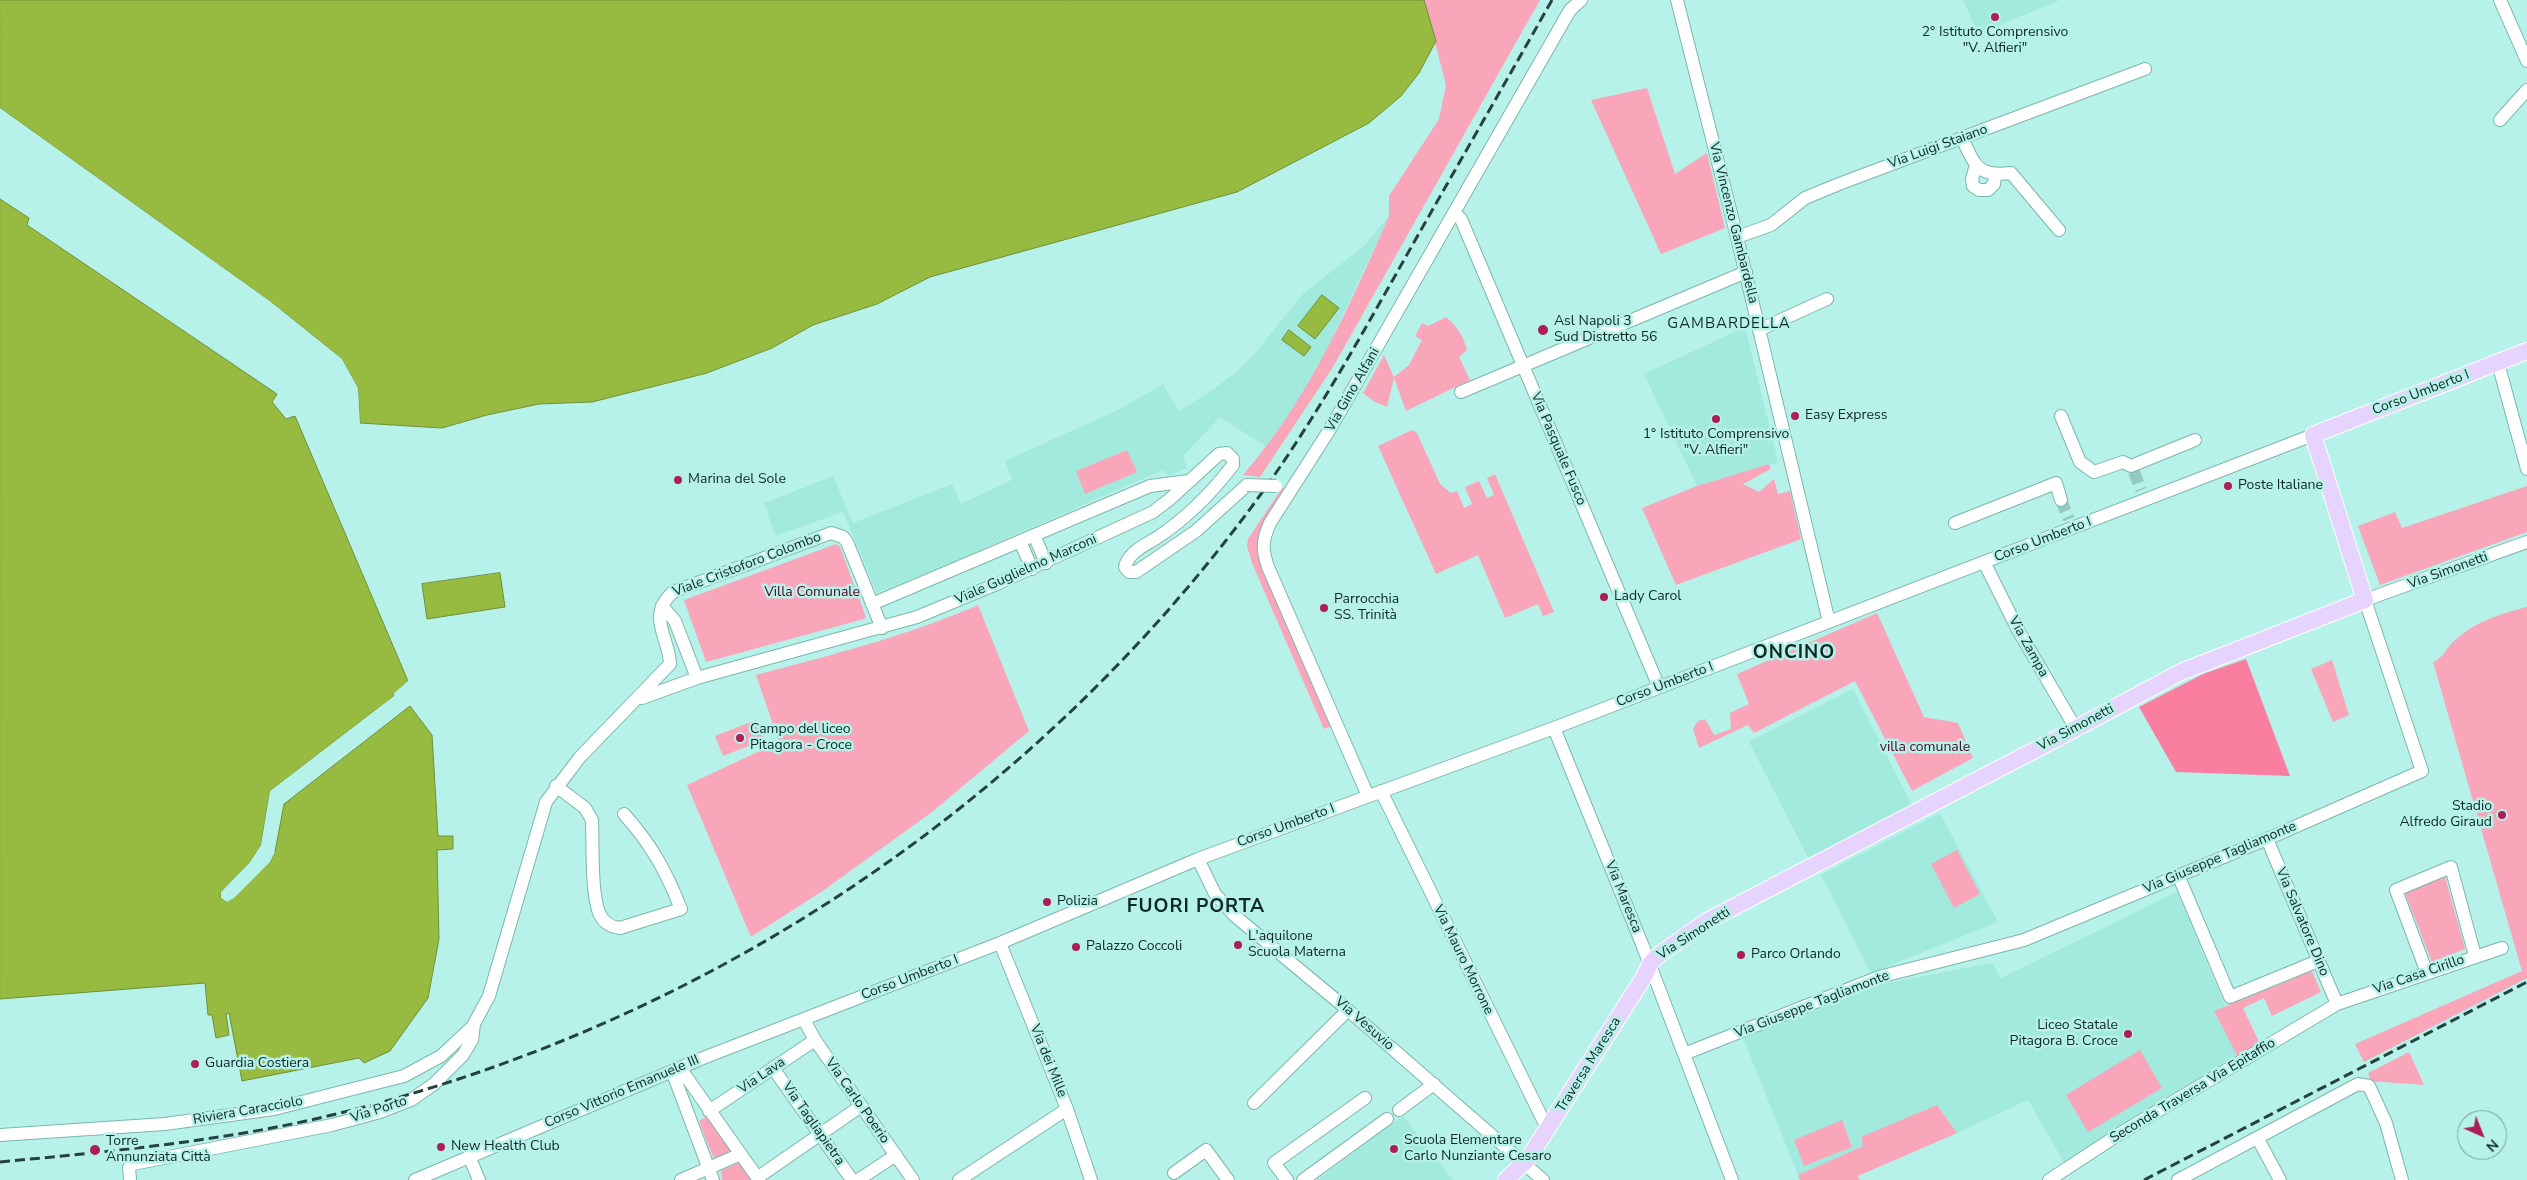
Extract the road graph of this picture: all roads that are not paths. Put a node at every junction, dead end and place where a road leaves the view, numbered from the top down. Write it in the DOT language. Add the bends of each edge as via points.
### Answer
graph roads {
  1 [pos="1581,0"];
  2 [pos="1677,0"];
  3 [pos="2500,0"];
  4 [pos="2527,61"];
  5 [pos="2145,69"];
  6 [pos="2527,90"];
  7 [pos="2500,120"];
  8 [pos="1962,138"];
  9 [pos="1976,165"];
  10 [pos="1995,175"];
  11 [pos="1454,213"];
  12 [pos="2059,230"];
  13 [pos="1737,237"];
  14 [pos="1746,272"];
  15 [pos="1827,299"];
  16 [pos="1759,330"];
  17 [pos="2527,351"];
  18 [pos="2498,363"];
  19 [pos="1524,366"];
  20 [pos="1462,392"];
  21 [pos="2061,416"];
  22 [pos="2313,435"];
  23 [pos="2195,440"];
  24 [pos="2527,469"];
  25 [pos="1190,481"];
  26 [pos="1292,492"];
  27 [pos="2061,500"];
  28 [pos="1955,523"];
  29 [pos="1034,535"];
  30 [pos="1020,541"];
  31 [pos="2527,542"];
  32 [pos="1046,562"];
  33 [pos="1984,562"];
  34 [pos="1032,569"];
  35 [pos="2365,600"];
  36 [pos="872,604"];
  37 [pos="662,606"];
  38 [pos="1829,622"];
  39 [pos="882,628"];
  40 [pos="697,678"];
  41 [pos="1659,688"];
  42 [pos="637,700"];
  43 [pos="1554,728"];
  44 [pos="2076,729"];
  45 [pos="556,786"];
  46 [pos="1375,794"];
  47 [pos="624,814"];
  48 [pos="2267,838"];
  49 [pos="1198,859"];
  50 [pos="2178,875"];
  51 [pos="1000,943"];
  52 [pos="2502,948"];
  53 [pos="2475,956"];
  54 [pos="2318,961"];
  55 [pos="1650,964"];
  56 [pos="2426,972"];
  57 [pos="2338,1004"];
  58 [pos="1348,1010"];
  59 [pos="804,1020"];
  60 [pos="474,1024"];
  61 [pos="814,1040"];
  62 [pos="1684,1054"];
  63 [pos="441,1056"];
  64 [pos="451,1068"];
  65 [pos="773,1068"];
  66 [pos="676,1069"];
  67 [pos="1434,1084"];
  68 [pos="1365,1098"];
  69 [pos="1254,1103"];
  70 [pos="861,1106"];
  71 [pos="1067,1109"];
  72 [pos="1399,1110"];
  73 [pos="709,1111"];
  74 [pos="1387,1119"];
  75 [pos="1550,1127"];
  76 [pos="0,1135"];
  77 [pos="821,1135"];
  78 [pos="2258,1138"];
  79 [pos="741,1154"];
  80 [pos="896,1155"];
  81 [pos="469,1156"];
  82 [pos="1525,1164"];
  83 [pos="1174,1173"];
  84 [pos="711,1174"];
  85 [pos="758,1179"];
  86 [pos="130,1180"];
  87 [pos="415,1180"];
  88 [pos="479,1180"];
  89 [pos="681,1180"];
  90 [pos="852,1180"];
  91 [pos="858,1180"];
  92 [pos="913,1180"];
  93 [pos="959,1180"];
  94 [pos="1092,1180"];
  95 [pos="1228,1180"];
  96 [pos="1286,1180"];
  97 [pos="1303,1180"];
  98 [pos="1506,1180"];
  99 [pos="1543,1180"];
  100 [pos="1732,1180"];
  101 [pos="2049,1180"];
  102 [pos="2178,1180"];
  103 [pos="2280,1180"];
  104 [pos="2402,1180"];
  1 -- 11 [label="street, Via Gino Alfani" via="1570,10"];
  2 -- 13 [label="street, Via Vincenzo Gambardella"];
  3 -- 4 [label="street"];
  5 -- 8 [label="street, Via Luigi Staiano"];
  6 -- 7 [label="street"];
  8 -- 9 [label="street"];
  8 -- 13 [label="street, Via Luigi Staiano" via="1805,198 1771,225"];
  9 -- 10 [label="street" via="1980,170"];
  9 -- 10 [label="street" via="1972,178 1973,186 1979,190 1988,190 1994,184"];
  10 -- 12 [label="street" via="2011,173"];
  11 -- 19 [label="street, Via Pasquale Fusco" via="1461,219"];
  11 -- 26 [label="street, Via Gino Alfani"];
  13 -- 14 [label="street, Via Vincenzo Gambardella"];
  14 -- 16 [label="street, Via Vincenzo Gambardella"];
  14 -- 19 [label="street"];
  15 -- 16 [label="street"];
  16 -- 38 [label="street, Via Vincenzo Gambardella"];
  17 -- 18 [label="main road, Corso Umberto I"];
  18 -- 22 [label="main road, Corso Umberto I"];
  18 -- 24 [label="street"];
  19 -- 20 [label="street"];
  19 -- 41 [label="street, Via Pasquale Fusco"];
  21 -- 23 [label="street" via="2080,462 2094,472 2123,462 2133,469"];
  22 -- 33 [label="street, Corso Umberto I" via="2143,496"];
  22 -- 35 [label="main road, Via Giuseppe Tagliamonte"];
  25 -- 26 [label="street, bridge" via="1219,454 1227,453 1233,459 1233,465 1192,513 1126,560 1125,567 1129,572 1136,572 1185,539 1247,485 1276,486"];
  25 -- 29 [label="street, Viale Guglielmo Marconi" via="1150,486"];
  25 -- 32 [label="street, Viale Guglielmo Marconi" via="1153,512"];
  26 -- 46 [label="street, Via Gino Alfani" via="1270,523 1262,540 1262,550"];
  27 -- 28 [label="street" via="2056,483"];
  29 -- 30 [label="street, Viale Guglielmo Marconi"];
  29 -- 32 [label="street"];
  30 -- 34 [label="street"];
  30 -- 36 [label="street, Viale Guglielmo Marconi"];
  31 -- 35 [label="street, Via Simonetti"];
  32 -- 34 [label="street, Viale Guglielmo Marconi"];
  33 -- 38 [label="street, Corso Umberto I"];
  33 -- 44 [label="street, Via Zampa" via="2018,630"];
  34 -- 39 [label="street, Viale Guglielmo Marconi"];
  35 -- 44 [label="main road, Via Simonetti" via="2181,672"];
  35 -- 48 [label="street, Via Giuseppe Tagliamonte" via="2422,771"];
  36 -- 37 [label="street, Viale Cristoforo Colombo" via="847,542 831,533 673,592"];
  36 -- 39 [label="street, Viale Cristoforo Colombo"];
  37 -- 40 [label="street" via="675,621"];
  37 -- 42 [label="street, Viale Cristoforo Colombo" via="661,630 670,664"];
  38 -- 41 [label="street, Corso Umberto I"];
  39 -- 40 [label="street, Viale Guglielmo Marconi"];
  40 -- 42 [label="street, Viale Guglielmo Marconi"];
  41 -- 43 [label="street, Corso Umberto I"];
  42 -- 45 [label="street, Viale Guglielmo Marconi"];
  43 -- 46 [label="street, Corso Umberto I"];
  43 -- 55 [label="street, Via Maresca"];
  44 -- 55 [label="main road, Via Simonetti" via="1707,921"];
  45 -- 47 [label="street" via="589,813 592,820 598,908 604,921 613,927 632,925 681,909 664,869 639,830"];
  45 -- 60 [label="street, Via Porto" via="540,819 495,977"];
  46 -- 49 [label="street, Corso Umberto I"];
  46 -- 75 [label="street, Via Mauro Morrone" via="1545,1124"];
  48 -- 50 [label="street, Via Giuseppe Tagliamonte"];
  48 -- 54 [label="street, Via Salvatore Dino"];
  49 -- 51 [label="street, Corso Umberto I"];
  49 -- 58 [label="street, Via Vesuvio" via="1223,905"];
  50 -- 54 [label="street" via="2230,997"];
  50 -- 62 [label="street, Via Giuseppe Tagliamonte" via="2012,944 1879,977"];
  51 -- 59 [label="street, Corso Umberto I"];
  51 -- 71 [label="street, Via dei Mille"];
  52 -- 53 [label="street, Via Casa Cirillo"];
  53 -- 56 [label="street, Via Casa Cirillo"];
  53 -- 56 [label="street" via="2451,867 2396,890"];
  54 -- 57 [label="street, Via Salvatore Dino"];
  55 -- 62 [label="street, Via Maresca"];
  55 -- 75 [label="main road, Traversa Maresca"];
  56 -- 57 [label="street, Via Casa Cirillo"];
  57 -- 101 [label="street, Seconda Traversa Via Epitaffio" via="2121,1133"];
  58 -- 67 [label="street, Via Vesuvio"];
  58 -- 69 [label="street"];
  59 -- 61 [label="street, Via Carlo Poerio"];
  59 -- 66 [label="street, Corso Vittorio Emanuele III"];
  60 -- 63 [label="street, Riviera Caracciolo"];
  60 -- 64 [label="street, Via Porto" via="472,1040"];
  61 -- 65 [label="street, Via Lava"];
  61 -- 70 [label="street, Via Carlo Poerio"];
  62 -- 100 [label="street, Via Maresca"];
  63 -- 64 [label="street" via="448,1058"];
  63 -- 76 [label="street, Riviera Caracciolo" via="404,1076 265,1110 174,1123"];
  64 -- 86 [label="street, Via Porto" via="434,1084 399,1105 332,1125 133,1164 129,1168"];
  65 -- 73 [label="street, Via Lava"];
  65 -- 77 [label="street, Via Tagliapietra"];
  66 -- 73 [label="street"];
  66 -- 81 [label="street, Corso Vittorio Emanuele III"];
  66 -- 84 [label="street"];
  67 -- 72 [label="street"];
  67 -- 82 [label="street, Via Vesuvio"];
  68 -- 96 [label="street" via="1274,1163"];
  70 -- 77 [label="street"];
  70 -- 80 [label="street, Via Carlo Poerio"];
  71 -- 93 [label="street"];
  71 -- 94 [label="street, Via dei Mille"];
  73 -- 79 [label="street"];
  74 -- 97 [label="street"];
  75 -- 82 [label="main road, Traversa Maresca"];
  77 -- 85 [label="street"];
  77 -- 90 [label="street, Via Tagliapietra"];
  78 -- 102 [label="street"];
  78 -- 103 [label="street"];
  78 -- 104 [label="street" via="2346,1089 2358,1084 2369,1086 2386,1123"];
  79 -- 84 [label="street"];
  79 -- 85 [label="street"];
  80 -- 91 [label="street"];
  80 -- 92 [label="street, Via Carlo Poerio"];
  81 -- 87 [label="street, Corso Vittorio Emanuele III"];
  81 -- 88 [label="street"];
  82 -- 98 [label="main road, Traversa Maresca"];
  82 -- 99 [label="street, Via Vesuvio"];
  83 -- 95 [label="street" via="1206,1150"];
  84 -- 89 [label="street"];
}
